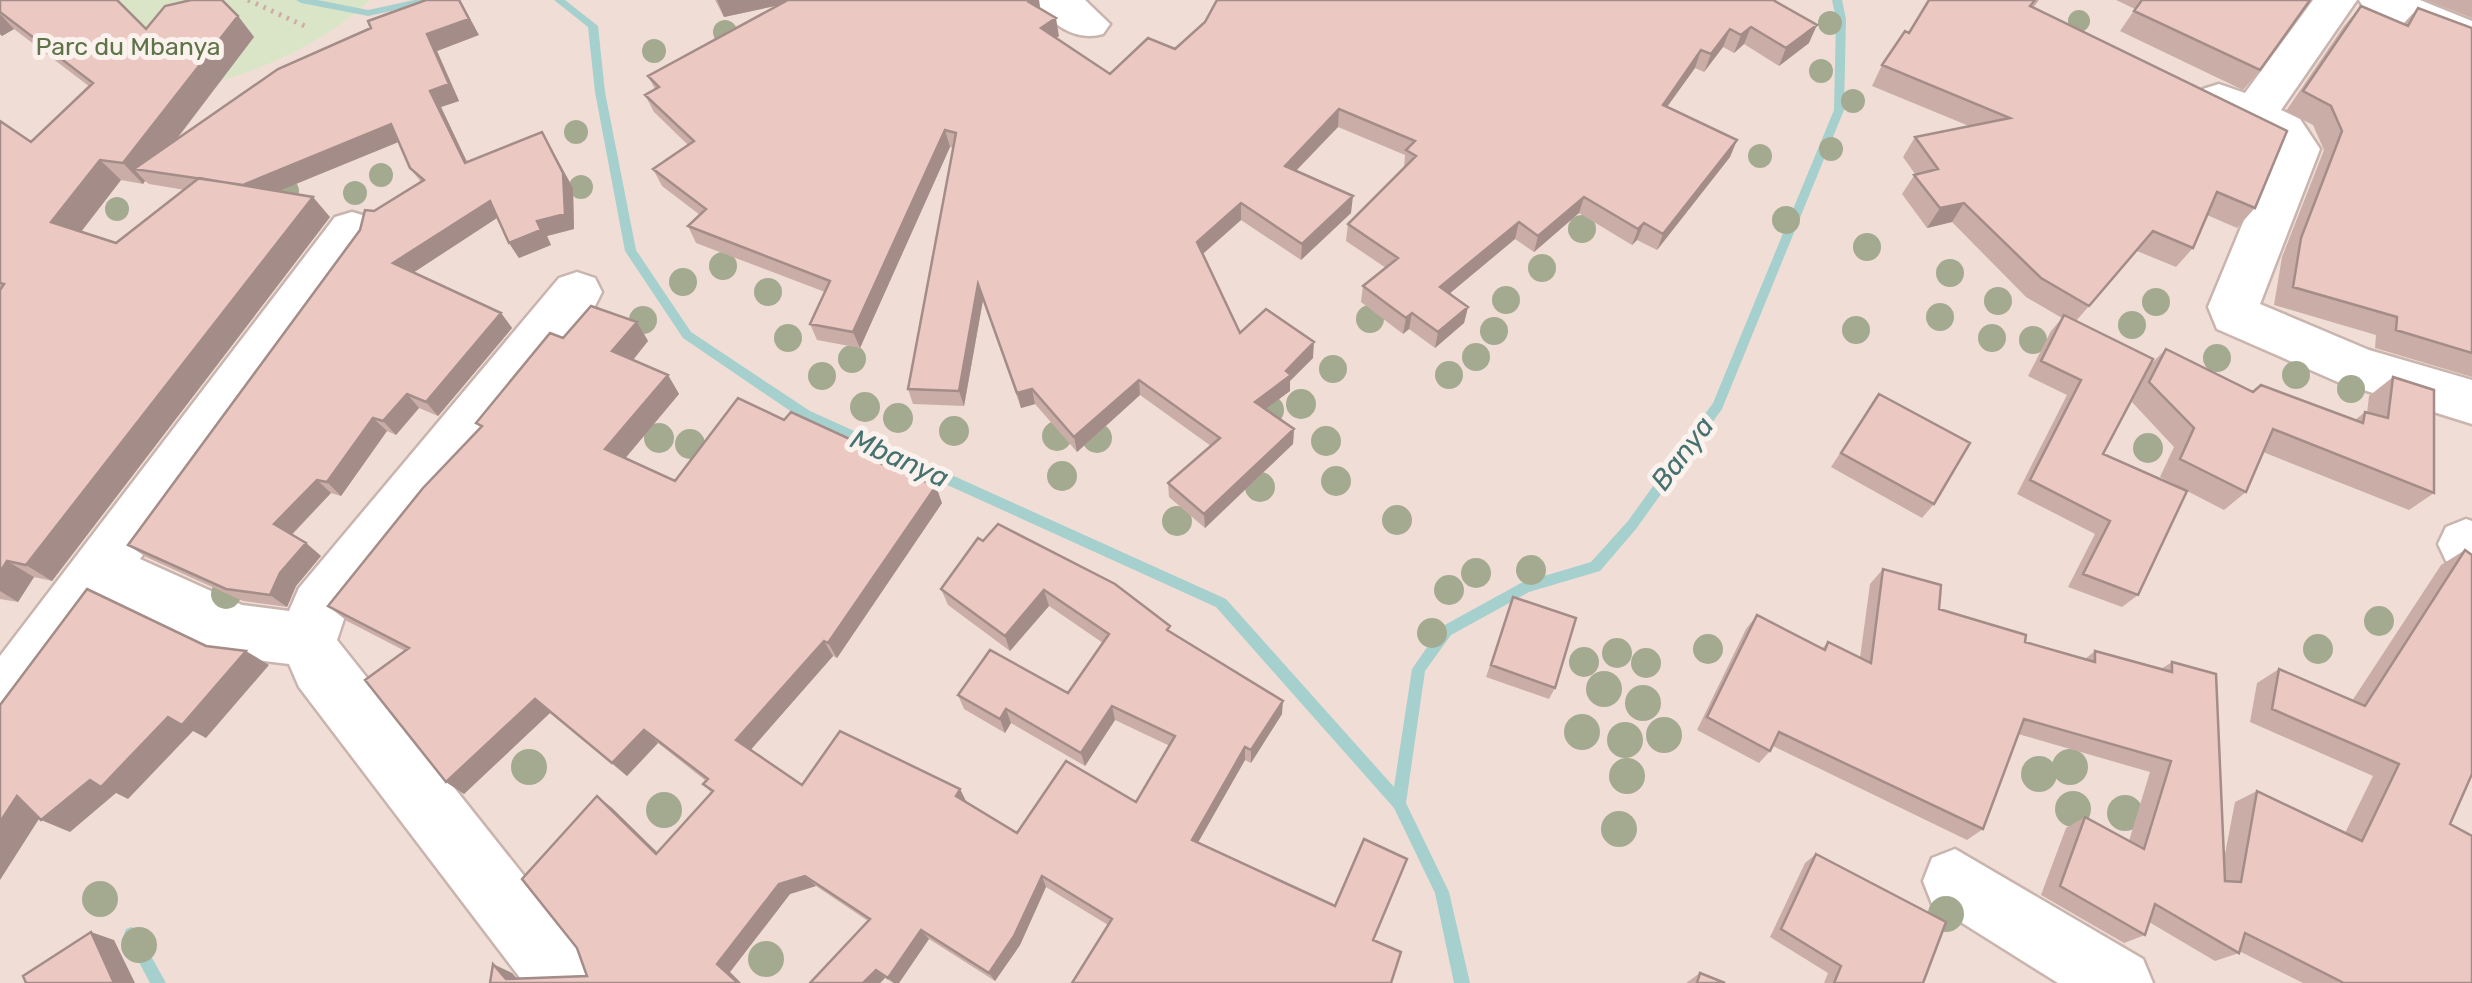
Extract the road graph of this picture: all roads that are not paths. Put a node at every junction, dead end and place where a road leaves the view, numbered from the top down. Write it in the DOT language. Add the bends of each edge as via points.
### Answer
graph roads {
  1 [pos="2336,0"];
  2 [pos="2380,0"];
  3 [pos="2472,38"];
  4 [pos="2184,84"];
  5 [pos="2253,116"];
  6 [pos="352,230"];
  7 [pos="577,292"];
  8 [pos="2472,402"];
  9 [pos="100,570"];
  10 [pos="308,640"];
  11 [pos="0,704"];
  12 [pos="1956,881"];
  13 [pos="566,983"];
  14 [pos="2119,983"];
  1 -- 5 [label="street"];
  2 -- 3 [label="street"];
  4 -- 5 [label="street"];
  5 -- 8 [label="street" via="2284,131 2297,149 2235,315 2356,368"];
  6 -- 9 [label="street"];
  7 -- 10 [label="street" via="320,606"];
  9 -- 10 [label="street" via="204,612 231,630"];
  9 -- 11 [label="street"];
  10 -- 13 [label="street" via="320,668"];
  12 -- 14 [label="street"];
}
